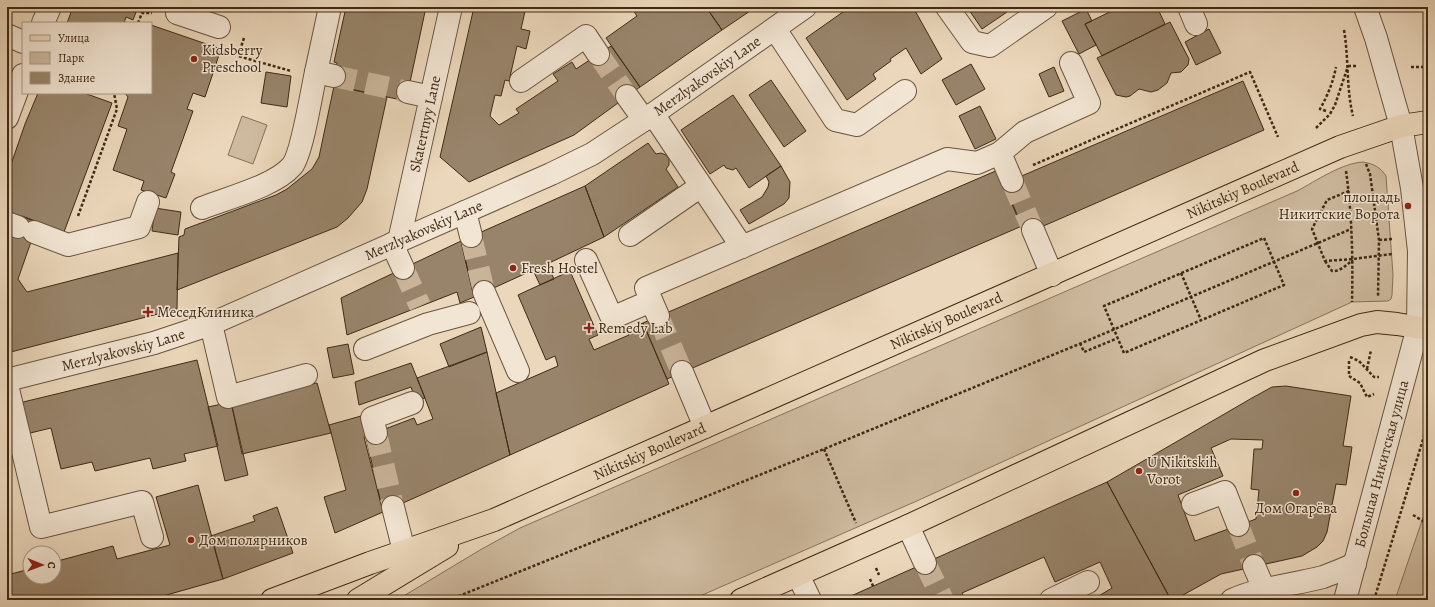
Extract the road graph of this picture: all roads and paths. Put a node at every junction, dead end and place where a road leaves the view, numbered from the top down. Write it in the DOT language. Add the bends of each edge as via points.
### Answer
graph roads {
  1 [pos="50,7"];
  2 [pos="179,7"];
  3 [pos="451,7"];
  4 [pos="805,7"];
  5 [pos="947,7"];
  6 [pos="1046,7"];
  7 [pos="1365,7"];
  8 [pos="324,9"];
  9 [pos="43,22"];
  10 [pos="219,27"];
  11 [pos="1344,27"];
  12 [pos="775,29"];
  13 [pos="7,36"];
  14 [pos="22,42"];
  15 [pos="598,54"];
  16 [pos="1071,63"];
  17 [pos="1336,67"];
  18 [pos="325,74"];
  19 [pos="22,78"];
  20 [pos="521,81"];
  21 [pos="905,91"];
  22 [pos="408,92"];
  23 [pos="114,94"];
  24 [pos="627,96"];
  25 [pos="431,97"];
  26 [pos="1326,112"];
  27 [pos="649,117"];
  28 [pos="7,118"];
  29 [pos="1428,122"];
  30 [pos="1401,126"];
  31 [pos="1278,138"];
  32 [pos="1359,140"];
  33 [pos="1000,153"];
  34 [pos="1346,166"];
  35 [pos="1011,178"];
  36 [pos="701,186"];
  37 [pos="1349,191"];
  38 [pos="148,202"];
  39 [pos="202,208"];
  40 [pos="465,212"];
  41 [pos="20,227"];
  42 [pos="1033,230"];
  43 [pos="1351,230"];
  44 [pos="630,235"];
  45 [pos="471,236"];
  46 [pos="395,243"];
  47 [pos="1318,243"];
  48 [pos="68,245"];
  49 [pos="742,247"];
  50 [pos="1392,254"];
  51 [pos="1380,256"];
  52 [pos="1353,259"];
  53 [pos="586,260"];
  54 [pos="1274,261"];
  55 [pos="1325,261"];
  56 [pos="403,268"];
  57 [pos="1181,273"];
  58 [pos="1052,275"];
  59 [pos="484,292"];
  60 [pos="1191,297"];
  61 [pos="1352,302"];
  62 [pos="469,313"];
  63 [pos="1201,320"];
  64 [pos="1377,322"];
  65 [pos="211,324"];
  66 [pos="1425,324"];
  67 [pos="1114,329"];
  68 [pos="1118,338"];
  69 [pos="1080,343"];
  70 [pos="365,349"];
  71 [pos="1349,361"];
  72 [pos="1367,369"];
  73 [pos="518,371"];
  74 [pos="682,372"];
  75 [pos="306,375"];
  76 [pos="7,380"];
  77 [pos="7,386"];
  78 [pos="1376,393"];
  79 [pos="412,403"];
  80 [pos="1428,423"];
  81 [pos="705,427"];
  82 [pos="376,433"];
  83 [pos="824,449"];
  84 [pos="1193,504"];
  85 [pos="393,507"];
  86 [pos="1413,515"];
  87 [pos="494,520"];
  88 [pos="1428,524"];
  89 [pos="908,526"];
  90 [pos="1238,526"];
  91 [pos="858,527"];
  92 [pos="152,537"];
  93 [pos="404,551"];
  94 [pos="925,563"];
  95 [pos="1355,564"];
  96 [pos="875,565"];
  97 [pos="1254,566"];
  98 [pos="798,574"];
  99 [pos="879,575"];
  100 [pos="870,579"];
  101 [pos="1088,582"];
  102 [pos="873,586"];
  103 [pos="1264,589"];
  104 [pos="272,600"];
  105 [pos="358,600"];
  106 [pos="449,600"];
  107 [pos="741,600"];
  108 [pos="810,600"];
  109 [pos="1051,600"];
  110 [pos="1232,600"];
  111 [pos="1345,600"];
  112 [pos="1374,600"];
  1 -- 9 [label="street"];
  2 -- 10 [label="street" via="177,13"];
  3 -- 25 [label="street, Skatertnyy Lane"];
  4 -- 12 [label="street, Merzlyakovskiy Lane"];
  5 -- 6 [label="street" via="972,42 990,46"];
  7 -- 30 [label="street"];
  8 -- 18 [label="street"];
  10 -- 18 [label="path" via="244,36 238,56 297,72"];
  11 -- 32 [label="path" via="1351,109"];
  12 -- 21 [label="street" via="835,120 857,125"];
  12 -- 27 [label="street, Merzlyakovskiy Lane"];
  13 -- 14 [label="street"];
  15 -- 20 [label="street" via="586,36"];
  16 -- 33 [label="street" via="1089,103 1026,132"];
  17 -- 26 [label="path" via="1326,99 1320,108"];
  18 -- 39 [label="street" via="293,165 270,182"];
  19 -- 28 [label="street"];
  22 -- 25 [label="street"];
  23 -- 48 [label="path" via="117,109"];
  24 -- 27 [label="street"];
  25 -- 46 [label="street, Skatertnyy Lane"];
  27 -- 36 [label="street"];
  27 -- 40 [label="street, Merzlyakovskiy Lane" via="592,154"];
  29 -- 30 [label="main road"];
  30 -- 32 [label="main road, Nikitskiy Boulevard"];
  30 -- 66 [label="street" via="1418,237"];
  31 -- 35 [label="path" via="1250,72"];
  32 -- 51 [label="path" via="1370,174"];
  32 -- 58 [label="main road, Nikitskiy Boulevard"];
  33 -- 35 [label="street"];
  33 -- 49 [label="street" via="976,163 947,159"];
  34 -- 37 [label="path"];
  36 -- 44 [label="street"];
  36 -- 49 [label="street"];
  37 -- 43 [label="path"];
  37 -- 47 [label="path" via="1327,200 1312,228"];
  38 -- 48 [label="street" via="139,227"];
  40 -- 45 [label="street"];
  40 -- 46 [label="street, Merzlyakovskiy Lane"];
  41 -- 48 [label="street"];
  42 -- 58 [label="street"];
  43 -- 47 [label="path"];
  43 -- 52 [label="path"];
  46 -- 56 [label="street"];
  46 -- 65 [label="street, Merzlyakovskiy Lane"];
  47 -- 54 [label="path"];
  47 -- 55 [label="path"];
  49 -- 53 [label="street" via="646,288 655,309 612,318"];
  50 -- 51 [label="path"];
  51 -- 52 [label="path"];
  51 -- 64 [label="path"];
  52 -- 55 [label="path"];
  52 -- 55 [label="path" via="1336,272 1332,271"];
  52 -- 61 [label="path"];
  54 -- 57 [label="path" via="1264,238"];
  54 -- 60 [label="path"];
  54 -- 63 [label="path" via="1284,285"];
  57 -- 60 [label="path"];
  57 -- 67 [label="path" via="1104,306"];
  58 -- 81 [label="main road, Nikitskiy Boulevard"];
  59 -- 73 [label="street"];
  60 -- 63 [label="path"];
  60 -- 67 [label="path"];
  62 -- 70 [label="street" via="424,315"];
  63 -- 68 [label="path" via="1124,353"];
  64 -- 66 [label="main road"];
  64 -- 72 [label="path"];
  64 -- 89 [label="main road" via="1351,328 1265,360"];
  65 -- 75 [label="street" via="228,397"];
  65 -- 76 [label="street, Merzlyakovskiy Lane" via="154,343"];
  66 -- 95 [label="street, Большая Никитская улица"];
  67 -- 68 [label="path"];
  67 -- 69 [label="path"];
  68 -- 69 [label="path" via="1084,352"];
  69 -- 83 [label="path"];
  71 -- 78 [label="path" via="1349,376 1360,383 1367,397"];
  74 -- 81 [label="street"];
  77 -- 92 [label="street" via="41,527 142,502"];
  79 -- 82 [label="street" via="372,418"];
  80 -- 112 [label="path"];
  81 -- 87 [label="main road, Nikitskiy Boulevard"];
  83 -- 91 [label="path"];
  83 -- 106 [label="path"];
  84 -- 90 [label="street" via="1225,492"];
  85 -- 93 [label="street"];
  86 -- 88 [label="path"];
  87 -- 93 [label="main road, Nikitskiy Boulevard"];
  87 -- 105 [label="main road, Nikitskiy Boulevard"];
  89 -- 94 [label="street"];
  89 -- 98 [label="main road"];
  93 -- 104 [label="main road, Nikitskiy Boulevard"];
  95 -- 103 [label="street" via="1321,577"];
  95 -- 111 [label="street, Большая Никитская улица"];
  96 -- 99 [label="path"];
  97 -- 103 [label="street"];
  98 -- 107 [label="main road"];
  98 -- 108 [label="street"];
  100 -- 102 [label="path"];
  101 -- 109 [label="street"];
  103 -- 110 [label="street"];
}
